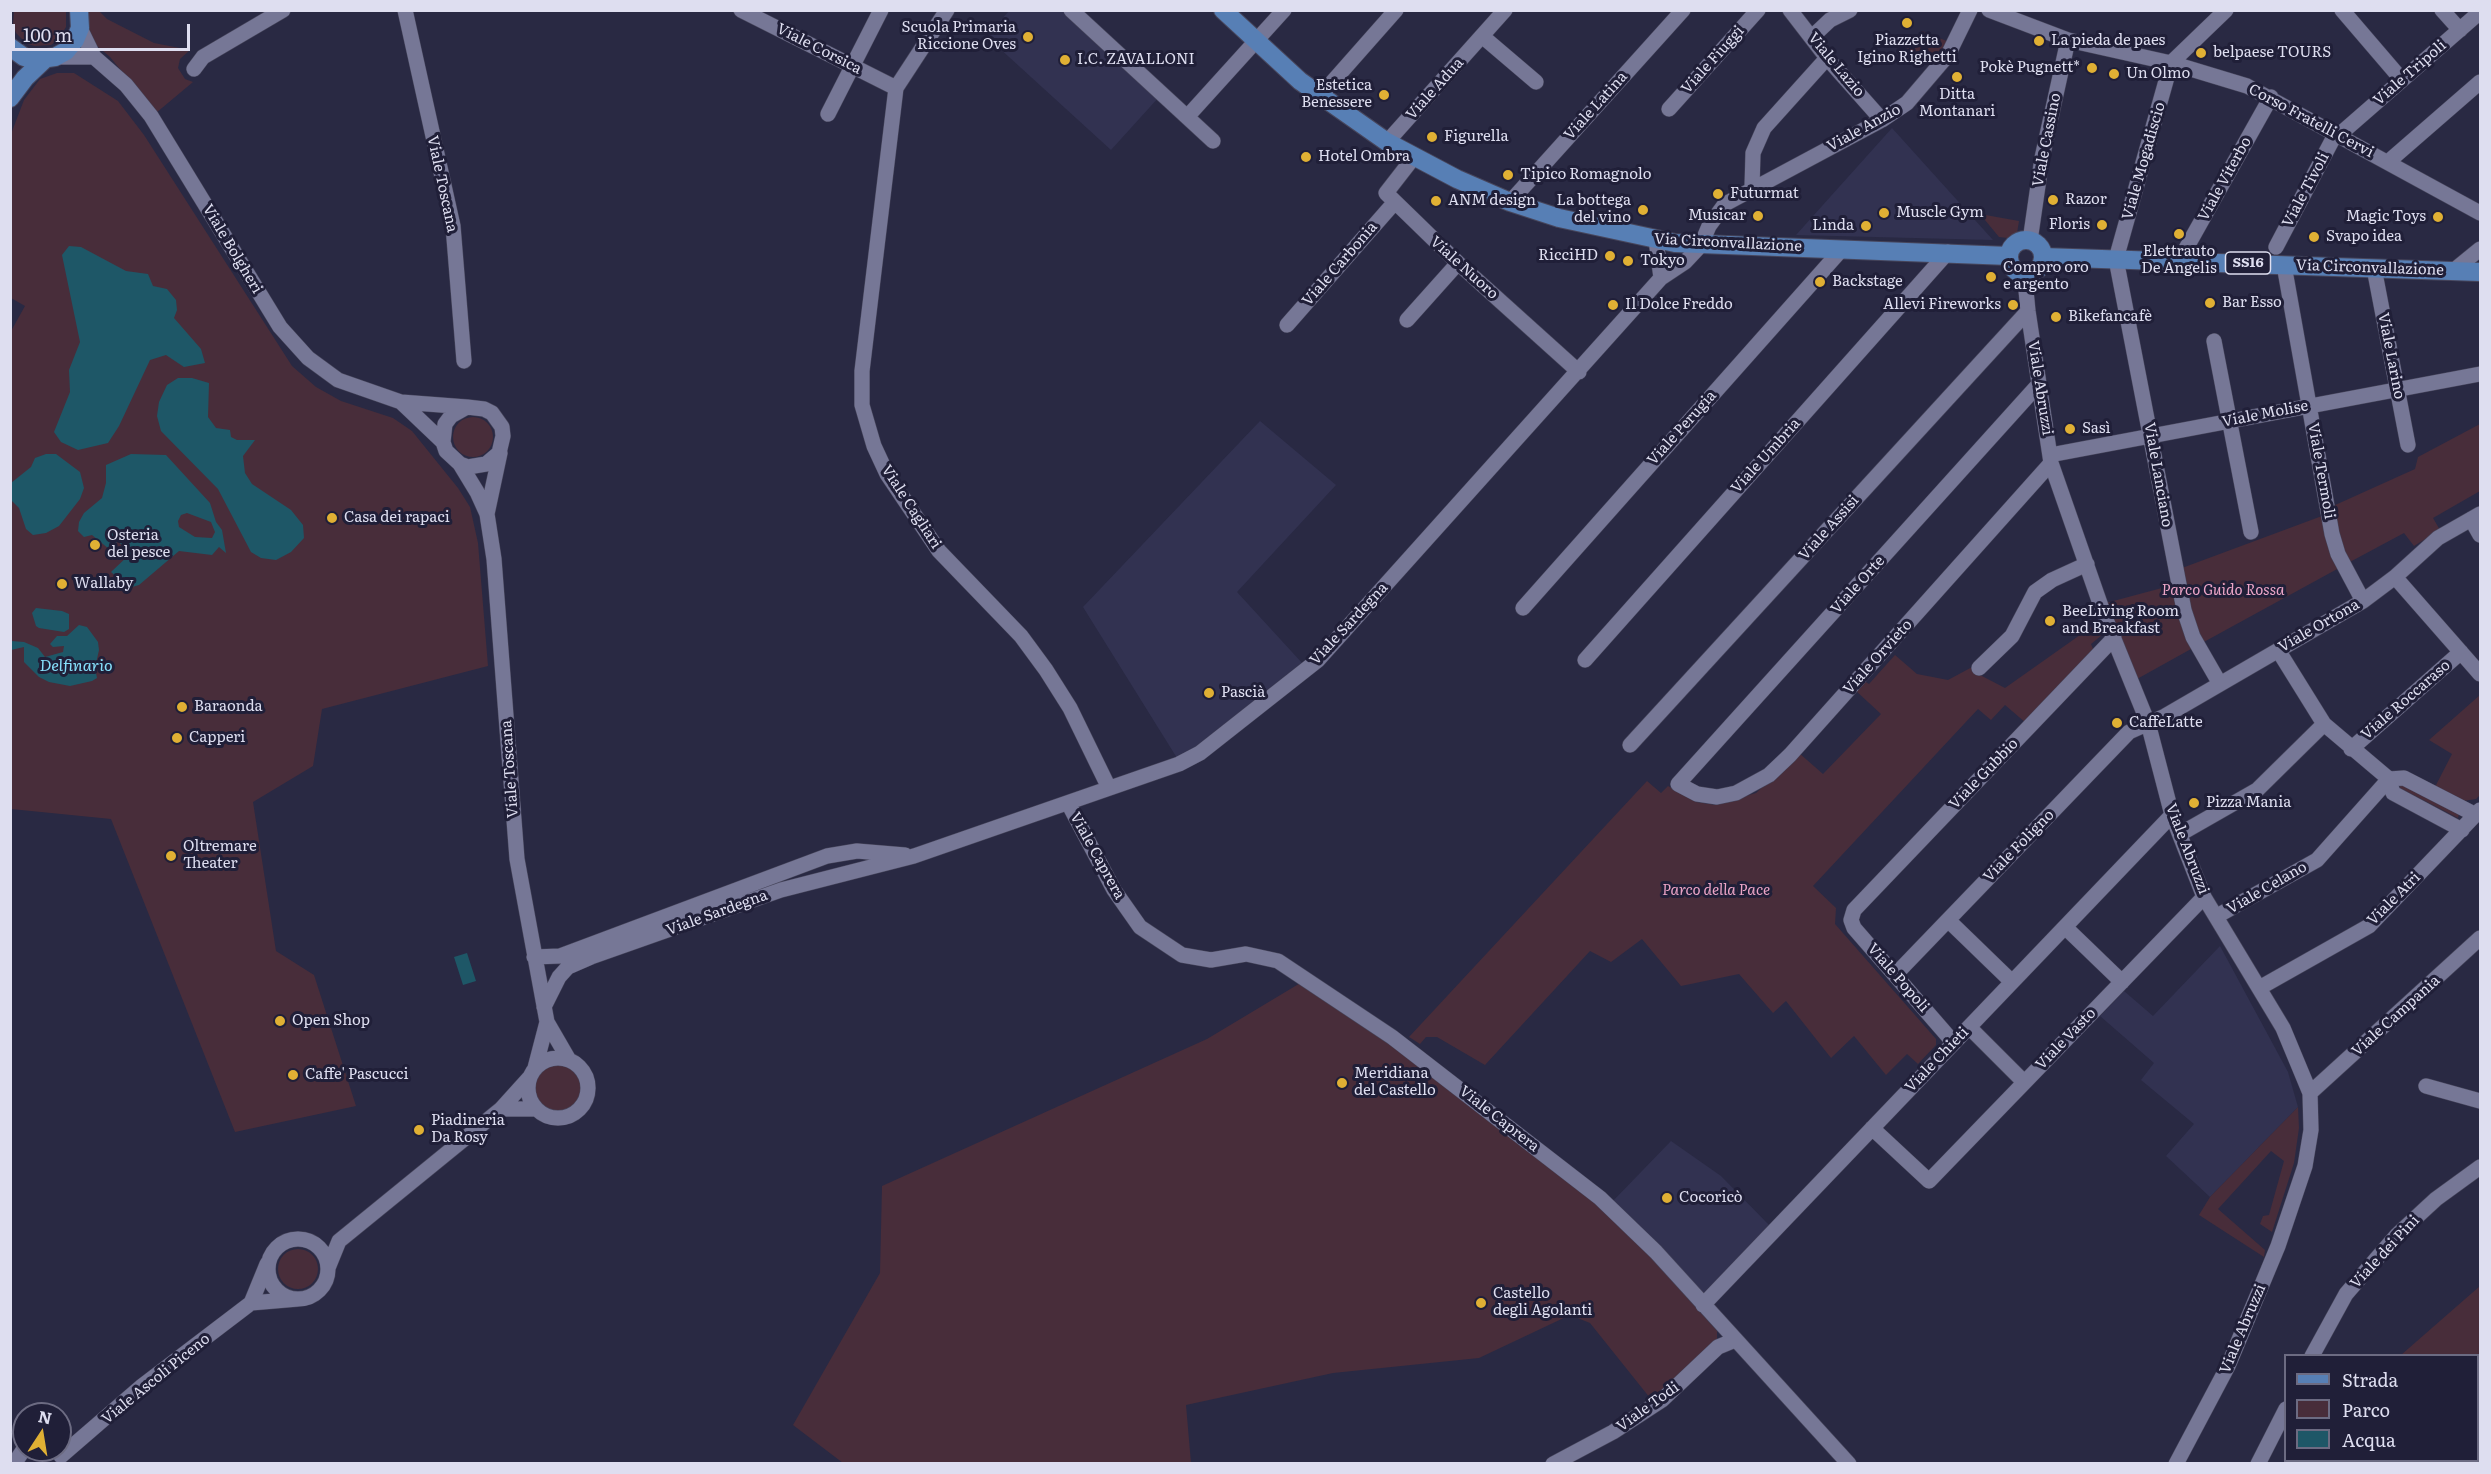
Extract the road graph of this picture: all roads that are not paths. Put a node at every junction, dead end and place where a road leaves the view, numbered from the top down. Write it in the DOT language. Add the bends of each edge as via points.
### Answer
graph roads {
  1 [pos="283,10"];
  2 [pos="405,10"];
  3 [pos="741,10"];
  4 [pos="881,10"];
  5 [pos="946,10"];
  6 [pos="1071,10"];
  7 [pos="1223,10"];
  8 [pos="1284,10"];
  9 [pos="1396,10"];
  10 [pos="1505,10"];
  11 [pos="1683,10"];
  12 [pos="1758,10"];
  13 [pos="1790,10"];
  14 [pos="1850,10"];
  15 [pos="1970,10"];
  16 [pos="1989,10"];
  17 [pos="2226,10"];
  18 [pos="2342,10"];
  19 [pos="2442,10"];
  20 [pos="2481,12"];
  21 [pos="79,19"];
  22 [pos="2460,30"];
  23 [pos="1482,36"];
  24 [pos="1812,37"];
  25 [pos="2068,40"];
  26 [pos="1256,42"];
  27 [pos="10,47"];
  28 [pos="10,52"];
  29 [pos="94,57"];
  30 [pos="1827,58"];
  31 [pos="50,59"];
  32 [pos="2171,63"];
  33 [pos="852,66"];
  34 [pos="194,69"];
  35 [pos="2402,80"];
  36 [pos="1536,82"];
  37 [pos="2481,82"];
  38 [pos="896,88"];
  39 [pos="1320,96"];
  40 [pos="2271,97"];
  41 [pos="11,98"];
  42 [pos="1669,109"];
  43 [pos="828,114"];
  44 [pos="1187,117"];
  45 [pos="1882,120"];
  46 [pos="2337,134"];
  47 [pos="1213,141"];
  48 [pos="1387,142"];
  49 [pos="1414,157"];
  50 [pos="2388,162"];
  51 [pos="1752,187"];
  52 [pos="1510,202"];
  53 [pos="1394,203"];
  54 [pos="2480,213"];
  55 [pos="1656,240"];
  56 [pos="2030,241"];
  57 [pos="1701,244"];
  58 [pos="2276,248"];
  59 [pos="1842,249"];
  60 [pos="2481,249"];
  61 [pos="1948,252"];
  62 [pos="2009,255"];
  63 [pos="2043,257"];
  64 [pos="2116,259"];
  65 [pos="2180,261"];
  66 [pos="1458,263"];
  67 [pos="2284,265"];
  68 [pos="2374,268"];
  69 [pos="2453,271"];
  70 [pos="2481,272"];
  71 [pos="2027,274"];
  72 [pos="1661,278"];
  73 [pos="2028,311"];
  74 [pos="1407,320"];
  75 [pos="1287,325"];
  76 [pos="2214,341"];
  77 [pos="464,361"];
  78 [pos="1579,372"];
  79 [pos="2481,374"];
  80 [pos="2038,385"];
  81 [pos="2397,389"];
  82 [pos="401,402"];
  83 [pos="2309,406"];
  84 [pos="467,407"];
  85 [pos="2229,421"];
  86 [pos="2151,436"];
  87 [pos="442,442"];
  88 [pos="502,444"];
  89 [pos="2408,445"];
  90 [pos="2051,459"];
  91 [pos="460,464"];
  92 [pos="487,514"];
  93 [pos="2476,516"];
  94 [pos="2251,532"];
  95 [pos="2481,535"];
  96 [pos="2087,564"];
  97 [pos="2395,577"];
  98 [pos="2363,601"];
  99 [pos="1522,608"];
  100 [pos="2114,638"];
  101 [pos="2278,650"];
  102 [pos="2461,652"];
  103 [pos="1585,660"];
  104 [pos="1979,668"];
  105 [pos="2481,674"];
  106 [pos="2220,684"];
  107 [pos="2148,723"];
  108 [pos="2324,724"];
  109 [pos="1630,745"];
  110 [pos="2351,749"];
  111 [pos="2389,779"];
  112 [pos="1678,784"];
  113 [pos="1109,788"];
  114 [pos="1068,803"];
  115 [pos="2478,813"];
  116 [pos="2172,815"];
  117 [pos="2462,830"];
  118 [pos="2180,834"];
  119 [pos="914,856"];
  120 [pos="2204,897"];
  121 [pos="1854,910"];
  122 [pos="2217,916"];
  123 [pos="1948,920"];
  124 [pos="2065,927"];
  125 [pos="2481,938"];
  126 [pos="534,957"];
  127 [pos="1894,975"];
  128 [pos="2012,982"];
  129 [pos="2122,982"];
  130 [pos="2261,987"];
  131 [pos="544,1007"];
  132 [pos="547,1022"];
  133 [pos="1969,1027"];
  134 [pos="1954,1042"];
  135 [pos="569,1060"];
  136 [pos="532,1073"];
  137 [pos="2024,1082"];
  138 [pos="2426,1086"];
  139 [pos="2310,1093"];
  140 [pos="2481,1101"];
  141 [pos="501,1109"];
  142 [pos="536,1109"];
  143 [pos="1872,1128"];
  144 [pos="2481,1167"];
  145 [pos="300,1239"];
  146 [pos="339,1241"];
  147 [pos="269,1259"];
  148 [pos="328,1268"];
  149 [pos="297,1299"];
  150 [pos="251,1303"];
  151 [pos="1703,1305"];
  152 [pos="1735,1340"];
  153 [pos="2313,1354"];
  154 [pos="2284,1412"];
  155 [pos="72,1447"];
  156 [pos="1553,1464"];
  157 [pos="1849,1464"];
  158 [pos="2176,1464"];
  159 [pos="2258,1464"];
  1 -- 34 [label="street" via="203,57"];
  2 -- 77 [label="street, Viale Toscana" via="453,226"];
  3 -- 33 [label="street, Viale Corsica"];
  4 -- 33 [label="street"];
  5 -- 38 [label="street, Viale Cagliari"];
  6 -- 44 [label="street"];
  7 -- 26 [label="main road, Via Circonvallazione"];
  8 -- 26 [label="street"];
  9 -- 39 [label="street"];
  10 -- 23 [label="street, Viale Adua"];
  11 -- 52 [label="street, Viale Latina"];
  12 -- 42 [label="street, Viale Fiuggi"];
  13 -- 24 [label="street, Viale Lazio"];
  14 -- 24 [label="street" via="1830,20"];
  15 -- 45 [label="street, Viale Anzio" via="1948,55 1907,103"];
  16 -- 25 [label="street, Corso Fratelli Cervi"];
  17 -- 32 [label="street"];
  18 -- 35 [label="street"];
  19 -- 22 [label="street"];
  20 -- 22 [label="street, Viale Tripoli"];
  21 -- 29 [label="street, Viale Bolgheri"];
  21 -- 31 [label="main road" via="75,40 66,51"];
  22 -- 35 [label="street, Viale Tripoli"];
  23 -- 36 [label="street"];
  23 -- 48 [label="street, Viale Adua"];
  24 -- 30 [label="street, Viale Lazio"];
  25 -- 32 [label="street, Corso Fratelli Cervi"];
  25 -- 56 [label="street, Viale Cassino" via="2042,158"];
  26 -- 39 [label="main road, Via Circonvallazione"];
  26 -- 44 [label="street"];
  27 -- 31 [label="main road" via="24,57"];
  28 -- 41 [label="main road" via="15,66"];
  29 -- 31 [label="street"];
  29 -- 82 [label="street, Viale Bolgheri" via="126,85 151,116 280,327 308,358 338,380"];
  30 -- 45 [label="street, Viale Lazio"];
  30 -- 51 [label="street" via="1764,128 1753,153"];
  31 -- 41 [label="main road" via="25,78"];
  32 -- 40 [label="street, Corso Fratelli Cervi"];
  32 -- 64 [label="street, Viale Mogadiscio"];
  33 -- 38 [label="street, Viale Corsica"];
  33 -- 43 [label="street"];
  35 -- 46 [label="street, Viale Tripoli"];
  37 -- 50 [label="street"];
  38 -- 113 [label="street, Viale Cagliari" via="862,371 862,405 874,446 925,533 1021,636 1046,670 1070,708"];
  39 -- 48 [label="main road, Via Circonvallazione"];
  40 -- 46 [label="street, Corso Fratelli Cervi"];
  40 -- 65 [label="street, Viale Viterbo"];
  44 -- 47 [label="street"];
  45 -- 51 [label="street, Viale Anzio"];
  46 -- 50 [label="street, Corso Fratelli Cervi"];
  46 -- 58 [label="street, Viale Tivoli"];
  48 -- 49 [label="main road, Via Circonvallazione"];
  49 -- 52 [label="main road, Via Circonvallazione"];
  49 -- 53 [label="street" via="1386,193"];
  50 -- 54 [label="street, Corso Fratelli Cervi"];
  51 -- 57 [label="street, Viale Anzio" via="1725,204"];
  52 -- 55 [label="main road, Via Circonvallazione" via="1559,218"];
  53 -- 66 [label="street, Viale Nuoro"];
  53 -- 75 [label="street, Viale Carbonia"];
  55 -- 57 [label="main road, Via Circonvallazione"];
  55 -- 72 [label="street"];
  56 -- 62 [label="main road" via="2014,245"];
  56 -- 63 [label="main road" via="2040,247"];
  57 -- 59 [label="main road, Via Circonvallazione"];
  57 -- 72 [label="street, Viale Sardegna" via="1685,262"];
  59 -- 61 [label="main road, Via Circonvallazione"];
  59 -- 99 [label="street, Viale Perugia"];
  60 -- 69 [label="street"];
  61 -- 62 [label="main road, Via Circonvallazione"];
  61 -- 103 [label="street, Viale Umbria"];
  62 -- 71 [label="main road" via="2016,271"];
  63 -- 64 [label="main road, Via Circonvallazione / SS16"];
  63 -- 71 [label="main road" via="2037,271"];
  64 -- 65 [label="main road, Via Circonvallazione / SS16"];
  64 -- 86 [label="street, Viale Lanciano"];
  65 -- 67 [label="main road, Via Circonvallazione / SS16"];
  66 -- 74 [label="street"];
  66 -- 78 [label="street, Viale Nuoro"];
  67 -- 68 [label="main road, Via Circonvallazione / SS16"];
  67 -- 83 [label="street, Viale Termoli"];
  68 -- 69 [label="main road, Via Circonvallazione / SS16"];
  68 -- 81 [label="street, Viale Larino"];
  69 -- 70 [label="main road, Via Circonvallazione / SS16"];
  71 -- 73 [label="street, Viale Abruzzi"];
  72 -- 78 [label="street, Viale Sardegna"];
  73 -- 80 [label="street, Viale Abruzzi"];
  73 -- 109 [label="street, Viale Assisi"];
  76 -- 85 [label="street"];
  78 -- 113 [label="street, Viale Sardegna" via="1318,660 1200,753"];
  79 -- 81 [label="street, Viale Molise"];
  80 -- 90 [label="street, Viale Abruzzi"];
  80 -- 112 [label="street, Viale Orte"];
  81 -- 83 [label="street, Viale Molise"];
  81 -- 89 [label="street, Viale Larino"];
  82 -- 84 [label="street, Viale Bolgheri"];
  82 -- 87 [label="street, Viale Bolgheri"];
  83 -- 85 [label="street, Viale Molise"];
  83 -- 98 [label="street, Viale Termoli" via="2332,534"];
  84 -- 87 [label="street" via="445,423"];
  84 -- 88 [label="street" via="484,409 498,419"];
  85 -- 86 [label="street, Viale Molise"];
  85 -- 94 [label="street"];
  86 -- 90 [label="street, Viale Molise"];
  86 -- 106 [label="street, Viale Lanciano" via="2184,610 2193,637"];
  87 -- 91 [label="street" via="452,459"];
  88 -- 91 [label="street" via="499,453 486,464"];
  88 -- 92 [label="street, Viale Toscana"];
  90 -- 96 [label="street, Viale Abruzzi"];
  90 -- 112 [label="street, Viale Orvieto" via="1769,775 1736,793 1717,797 1697,794"];
  91 -- 92 [label="street, Viale Toscana"];
  92 -- 126 [label="street, Viale Toscana" via="494,559 517,859"];
  93 -- 95 [label="street"];
  93 -- 97 [label="street, Viale Ortona" via="2438,538"];
  96 -- 100 [label="street, Viale Abruzzi"];
  96 -- 104 [label="street" via="2035,592 2012,636"];
  97 -- 98 [label="street, Viale Ortona"];
  97 -- 102 [label="street"];
  98 -- 101 [label="street, Viale Ortona"];
  100 -- 107 [label="street, Viale Abruzzi"];
  100 -- 121 [label="street, Viale Gubbio"];
  101 -- 106 [label="street, Viale Ortona"];
  101 -- 108 [label="street"];
  102 -- 105 [label="street"];
  102 -- 110 [label="street, Viale Roccaraso"];
  106 -- 107 [label="street, Viale Ortona"];
  107 -- 116 [label="street, Viale Abruzzi"];
  107 -- 123 [label="street, Viale Foligno" via="2129,732"];
  108 -- 110 [label="street"];
  108 -- 118 [label="street" via="2256,790"];
  110 -- 111 [label="street"];
  111 -- 115 [label="street" via="2404,778"];
  111 -- 117 [label="street" via="2392,793"];
  111 -- 122 [label="street, Viale Celano" via="2317,860"];
  113 -- 114 [label="street, Viale Sardegna"];
  114 -- 119 [label="street, Viale Sardegna"];
  114 -- 151 [label="street, Viale Caprera" via="1114,890 1140,927 1182,955 1211,960 1246,954 1278,961 1297,971 1392,1037 1600,1198"];
  115 -- 117 [label="street, Viale Atri"];
  116 -- 118 [label="street, Viale Abruzzi"];
  116 -- 124 [label="street, Viale Chieti"];
  117 -- 130 [label="street, Viale Atri" via="2369,926"];
  118 -- 120 [label="street, Viale Abruzzi"];
  119 -- 126 [label="street, Viale Sardegna" via="857,851 827,856 560,956"];
  119 -- 131 [label="street, Viale Sardegna" via="781,890 591,957 568,967"];
  120 -- 122 [label="street, Viale Abruzzi"];
  120 -- 129 [label="street, Viale Vasto"];
  121 -- 127 [label="street, Viale Popoli" via="1854,928"];
  122 -- 130 [label="street, Viale Abruzzi"];
  123 -- 127 [label="street, Viale Foligno"];
  123 -- 128 [label="street"];
  124 -- 128 [label="street, Viale Chieti"];
  124 -- 129 [label="street"];
  125 -- 139 [label="street, Viale Campania"];
  126 -- 131 [label="street, Viale Toscana"];
  127 -- 134 [label="street, Viale Popoli"];
  128 -- 133 [label="street, Viale Chieti"];
  129 -- 137 [label="street, Viale Vasto"];
  130 -- 139 [label="street, Viale Abruzzi"];
  131 -- 132 [label="street, Viale Toscana"];
  132 -- 135 [label="street, Viale Toscana"];
  132 -- 136 [label="street, Viale Toscana"];
  133 -- 134 [label="street, Viale Chieti"];
  133 -- 137 [label="street"];
  134 -- 143 [label="street, Viale Chieti"];
  135 -- 136 [label="street" via="551,1058"];
  135 -- 142 [label="street" via="582,1070 588,1085 581,1107 555,1118"];
  136 -- 141 [label="street"];
  136 -- 142 [label="street" via="528,1094"];
  137 -- 143 [label="street, Viale Vasto" via="1929,1181"];
  138 -- 140 [label="street"];
  139 -- 158 [label="street, Viale Abruzzi" via="2311,1130 2305,1166 2278,1246 2228,1366"];
  141 -- 142 [label="street"];
  141 -- 146 [label="street"];
  143 -- 151 [label="street, Viale Chieti"];
  144 -- 153 [label="street, Viale dei Pini" via="2436,1199 2397,1235 2346,1294"];
  145 -- 146 [label="street"];
  145 -- 147 [label="street" via="281,1244"];
  145 -- 148 [label="street" via="316,1245"];
  146 -- 148 [label="street"];
  147 -- 149 [label="street" via="273,1286 288,1298"];
  147 -- 150 [label="street"];
  148 -- 149 [label="street" via="320,1290"];
  149 -- 150 [label="street"];
  150 -- 155 [label="street, Viale Ascoli Piceno" via="142,1386"];
  151 -- 152 [label="street, Viale Caprera"];
  152 -- 156 [label="street, Viale Todi" via="1718,1347 1662,1400"];
  152 -- 157 [label="street, Viale Caprera"];
  154 -- 159 [label="street"];
}
